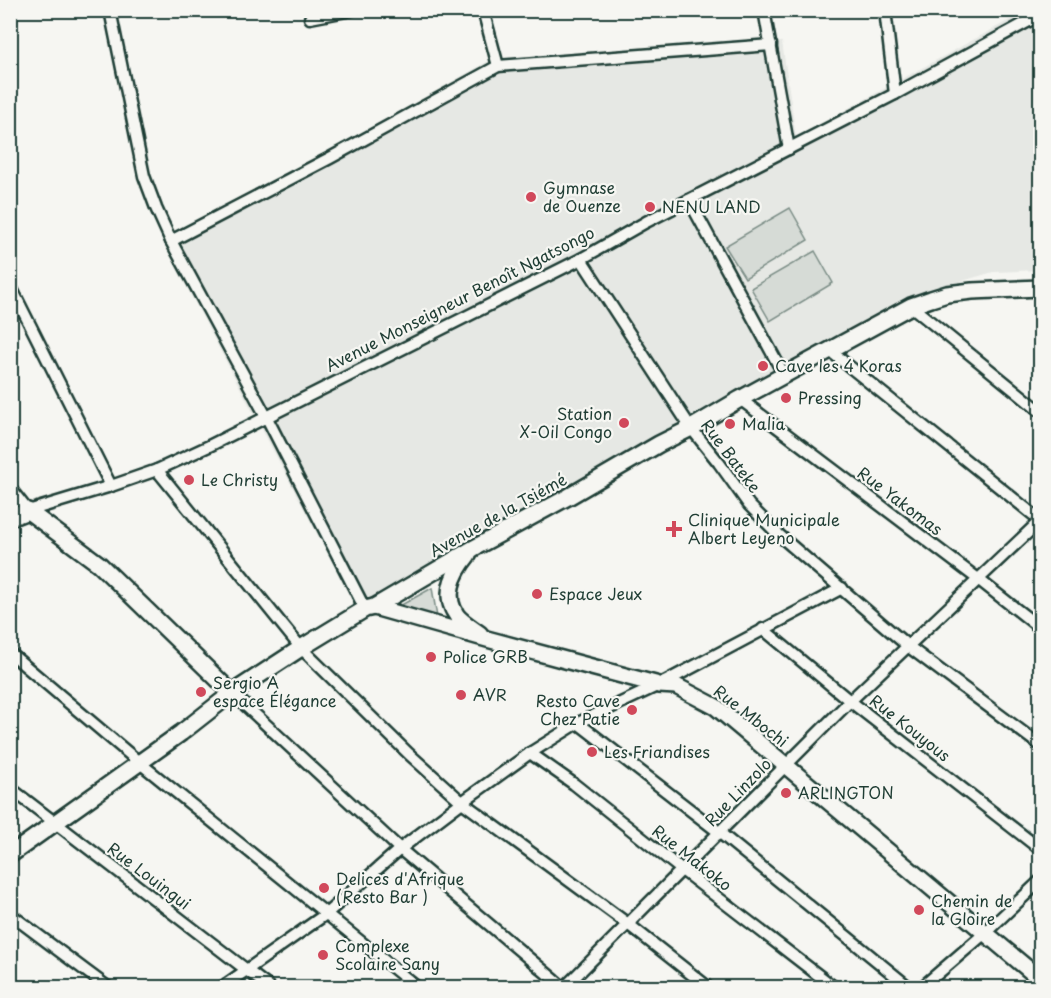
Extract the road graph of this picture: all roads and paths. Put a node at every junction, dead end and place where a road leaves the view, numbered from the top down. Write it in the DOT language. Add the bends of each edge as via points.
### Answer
graph roads {
  1 [pos="110,10"];
  2 [pos="352,10"];
  3 [pos="483,10"];
  4 [pos="764,10"];
  5 [pos="885,10"];
  6 [pos="1041,15"];
  7 [pos="310,18"];
  8 [pos="771,45"];
  9 [pos="498,66"];
  10 [pos="895,94"];
  11 [pos="789,148"];
  12 [pos="689,200"];
  13 [pos="171,241"];
  14 [pos="581,259"];
  15 [pos="10,285"];
  16 [pos="1041,288"];
  17 [pos="911,306"];
  18 [pos="829,351"];
  19 [pos="784,375"];
  20 [pos="740,399"];
  21 [pos="1041,411"];
  22 [pos="267,418"];
  23 [pos="691,428"];
  24 [pos="157,470"];
  25 [pos="111,486"];
  26 [pos="10,488"];
  27 [pos="28,511"];
  28 [pos="10,518"];
  29 [pos="1041,520"];
  30 [pos="474,548"];
  31 [pos="978,579"];
  32 [pos="842,588"];
  33 [pos="370,608"];
  34 [pos="1041,628"];
  35 [pos="763,629"];
  36 [pos="487,639"];
  37 [pos="909,647"];
  38 [pos="301,648"];
  39 [pos="10,653"];
  40 [pos="658,684"];
  41 [pos="232,693"];
  42 [pos="850,701"];
  43 [pos="578,723"];
  44 [pos="1041,745"];
  45 [pos="530,753"];
  46 [pos="140,763"];
  47 [pos="786,765"];
  48 [pos="10,788"];
  49 [pos="462,802"];
  50 [pos="56,823"];
  51 [pos="720,833"];
  52 [pos="400,849"];
  53 [pos="1041,849"];
  54 [pos="10,855"];
  55 [pos="682,870"];
  56 [pos="1041,881"];
  57 [pos="10,914"];
  58 [pos="326,914"];
  59 [pos="628,924"];
  60 [pos="985,933"];
  61 [pos="246,969"];
  62 [pos="1041,980"];
  63 [pos="109,987"];
  64 [pos="221,987"];
  65 [pos="270,987"];
  66 [pos="418,987"];
  67 [pos="564,987"];
  68 [pos="709,987"];
  69 [pos="836,987"];
  70 [pos="910,987"];
  71 [pos="921,987"];
  1 -- 13 [label="street" via="144,176"];
  2 -- 7 [label="street"];
  3 -- 9 [label="street"];
  4 -- 8 [label="street"];
  5 -- 10 [label="street"];
  6 -- 10 [label="street, Avenue Monseigneur Benoît Ngatsongo"];
  8 -- 9 [label="street"];
  8 -- 11 [label="street"];
  9 -- 13 [label="street"];
  10 -- 11 [label="street, Avenue Monseigneur Benoît Ngatsongo"];
  11 -- 12 [label="street, Avenue Monseigneur Benoît Ngatsongo"];
  12 -- 14 [label="street, Avenue Monseigneur Benoît Ngatsongo"];
  12 -- 19 [label="street"];
  13 -- 22 [label="street"];
  14 -- 22 [label="street, Avenue Monseigneur Benoît Ngatsongo"];
  14 -- 23 [label="street, Rue Bateke"];
  15 -- 25 [label="street"];
  16 -- 17 [label="main road, Avenue de la Tsiémé" via="947,294"];
  17 -- 18 [label="main road, Avenue de la Tsiémé"];
  17 -- 21 [label="street"];
  18 -- 19 [label="main road, Avenue de la Tsiémé"];
  18 -- 29 [label="street"];
  19 -- 20 [label="main road, Avenue de la Tsiémé"];
  20 -- 23 [label="main road, Avenue de la Tsiémé"];
  20 -- 31 [label="street, Rue Yakomas"];
  22 -- 24 [label="street, Avenue Monseigneur Benoît Ngatsongo"];
  22 -- 33 [label="street"];
  23 -- 30 [label="main road, Avenue de la Tsiémé"];
  23 -- 32 [label="street, Rue Bateke" via="749,505"];
  24 -- 25 [label="street, Avenue Monseigneur Benoît Ngatsongo"];
  24 -- 38 [label="street"];
  25 -- 27 [label="street, Avenue Monseigneur Benoît Ngatsongo"];
  26 -- 27 [label="street"];
  27 -- 28 [label="main road, Avenue Monseigneur Benoît Ngatsongo"];
  27 -- 41 [label="main road" via="99,564"];
  29 -- 31 [label="street, Rue Linzolo"];
  30 -- 33 [label="main road, Avenue de la Tsiémé"];
  30 -- 36 [label="main road" via="455,573 450,595 457,615"];
  31 -- 34 [label="street, Rue Yakomas"];
  31 -- 37 [label="street, Rue Linzolo"];
  32 -- 35 [label="street"];
  32 -- 37 [label="street, Rue Bateke"];
  33 -- 36 [label="main road, Rue Mbochi"];
  33 -- 38 [label="main road, Avenue de la Tsiémé"];
  35 -- 40 [label="street"];
  35 -- 42 [label="street, Rue Kouyous"];
  36 -- 40 [label="main road, Rue Mbochi"];
  37 -- 42 [label="street, Rue Linzolo"];
  37 -- 44 [label="street, Rue Bateke"];
  38 -- 41 [label="main road, Avenue de la Tsiémé"];
  38 -- 49 [label="street"];
  39 -- 46 [label="street"];
  40 -- 43 [label="street"];
  40 -- 47 [label="main road, Rue Mbochi" via="676,686 716,707"];
  41 -- 46 [label="main road, Avenue de la Tsiémé"];
  41 -- 52 [label="street"];
  42 -- 47 [label="street, Rue Linzolo"];
  42 -- 53 [label="street, Rue Kouyous"];
  43 -- 45 [label="street"];
  43 -- 51 [label="street"];
  45 -- 49 [label="street"];
  45 -- 55 [label="street, Rue Makoko"];
  46 -- 50 [label="main road, Avenue de la Tsiémé"];
  46 -- 58 [label="street"];
  47 -- 51 [label="street, Rue Linzolo"];
  47 -- 60 [label="main road, Rue Mbochi"];
  48 -- 50 [label="street, Rue Louingui"];
  49 -- 52 [label="street"];
  49 -- 59 [label="street"];
  50 -- 54 [label="main road, Avenue de la Tsiémé"];
  50 -- 61 [label="street, Rue Louingui"];
  51 -- 55 [label="street, Rue Linzolo"];
  51 -- 70 [label="street"];
  52 -- 58 [label="street"];
  52 -- 67 [label="street"];
  55 -- 59 [label="street, Rue Linzolo"];
  55 -- 69 [label="street, Rue Makoko"];
  56 -- 60 [label="street"];
  57 -- 63 [label="street"];
  58 -- 61 [label="street"];
  58 -- 66 [label="street"];
  59 -- 67 [label="street, Rue Linzolo"];
  59 -- 68 [label="street"];
  60 -- 62 [label="main road, Rue Mbochi"];
  60 -- 71 [label="street"];
  61 -- 64 [label="street"];
  61 -- 65 [label="street, Rue Louingui"];
}
